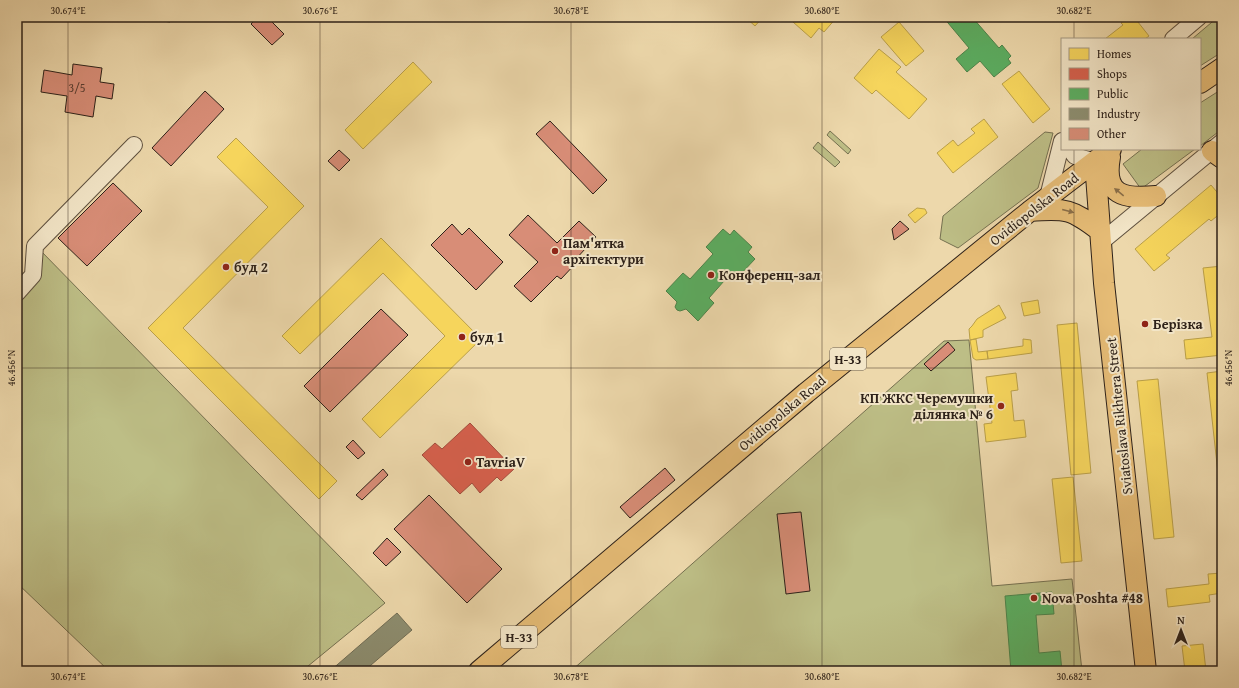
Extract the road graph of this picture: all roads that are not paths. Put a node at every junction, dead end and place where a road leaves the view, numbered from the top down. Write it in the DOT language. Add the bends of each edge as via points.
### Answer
graph roads {
  1 [pos="1199,17"];
  2 [pos="1174,38"];
  3 [pos="1222,68"];
  4 [pos="1201,82"];
  5 [pos="1061,145"];
  6 [pos="134,146"];
  7 [pos="1071,150"];
  8 [pos="1110,150"];
  9 [pos="1111,150"];
  10 [pos="1219,150"];
  11 [pos="1095,162"];
  12 [pos="1156,196"];
  13 [pos="1048,197"];
  14 [pos="1030,211"];
  15 [pos="1100,237"];
  16 [pos="17,293"];
  17 [pos="479,671"];
  18 [pos="1146,671"];
  1 -- 2 [label="street"];
  3 -- 4 [label="main road"];
  5 -- 13 [label="street"];
  6 -- 16 [label="street" via="35,246 33,275"];
  7 -- 11 [label="street" via="1075,156"];
  8 -- 11 [label="main road, Ovidiopolska Road / Н-33"];
  12 -- 9 [label="main road, one-way" via="1136,198 1118,192 1109,180"];
  10 -- 12 [label="street"];
  11 -- 13 [label="main road, Ovidiopolska Road / Н-33"];
  11 -- 15 [label="main road, Sviatoslava Rikhtera Street"];
  12 -- 15 [label="street"];
  13 -- 14 [label="main road, Ovidiopolska Road / Н-33"];
  14 -- 15 [label="main road, one-way" via="1052,209 1073,212"];
  14 -- 17 [label="main road, Ovidiopolska Road / Н-33" via="806,393"];
  15 -- 18 [label="main road, Sviatoslava Rikhtera Street"];
}
